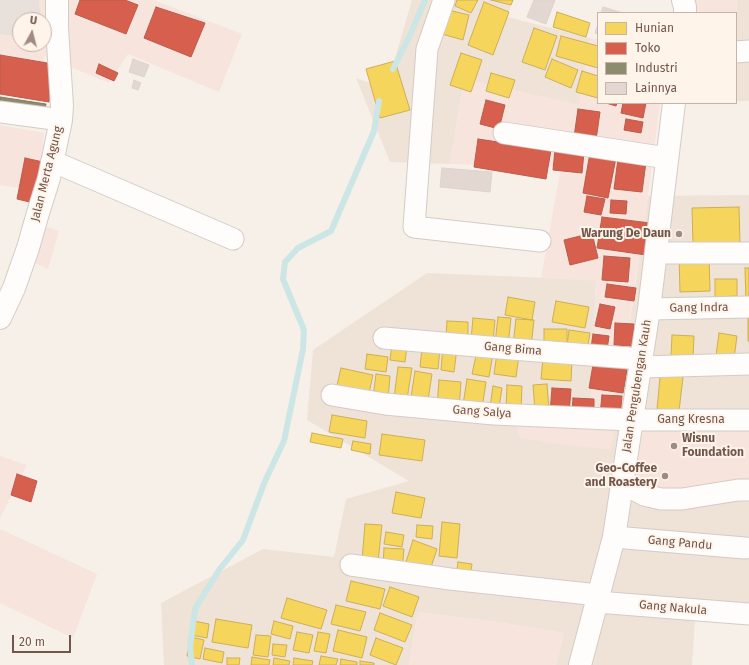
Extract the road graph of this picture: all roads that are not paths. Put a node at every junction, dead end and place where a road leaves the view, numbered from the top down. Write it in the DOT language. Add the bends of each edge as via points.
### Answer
graph roads {
  1 [pos="57,0"];
  2 [pos="444,0"];
  3 [pos="683,0"];
  4 [pos="685,12"];
  5 [pos="749,51"];
  6 [pos="737,52"];
  7 [pos="674,104"];
  8 [pos="0,112"];
  9 [pos="61,120"];
  10 [pos="504,133"];
  11 [pos="667,158"];
  12 [pos="52,161"];
  13 [pos="233,239"];
  14 [pos="540,241"];
  15 [pos="656,253"];
  16 [pos="749,253"];
  17 [pos="749,307"];
  18 [pos="649,309"];
  19 [pos="0,318"];
  20 [pos="384,338"];
  21 [pos="641,363"];
  22 [pos="749,364"];
  23 [pos="332,395"];
  24 [pos="632,420"];
  25 [pos="749,420"];
  26 [pos="622,483"];
  27 [pos="749,490"];
  28 [pos="614,537"];
  29 [pos="745,548"];
  30 [pos="351,565"];
  31 [pos="597,598"];
  32 [pos="749,614"];
  33 [pos="580,665"];
  1 -- 9 [label="street, Jalan Merta Agung"];
  2 -- 14 [label="street" via="427,49 414,226"];
  3 -- 4 [label="street"];
  5 -- 6 [label="street"];
  7 -- 11 [label="street, Jalan Pengubengan Kauh"];
  8 -- 9 [label="street"];
  9 -- 12 [label="street, Jalan Merta Agung"];
  10 -- 11 [label="street"];
  11 -- 15 [label="street, Jalan Pengubengan Kauh"];
  12 -- 13 [label="street"];
  12 -- 19 [label="street, Jalan Merta Agung" via="28,248"];
  15 -- 16 [label="street"];
  15 -- 18 [label="street, Jalan Pengubengan Kauh"];
  17 -- 18 [label="street, Gang Indra"];
  18 -- 21 [label="street, Jalan Pengubengan Kauh"];
  20 -- 21 [label="street, Gang Bima"];
  21 -- 22 [label="street"];
  21 -- 24 [label="street, Jalan Pengubengan Kauh"];
  23 -- 24 [label="street, Gang Salya" via="385,404 494,414"];
  24 -- 25 [label="street, Gang Kresna"];
  24 -- 26 [label="street, Jalan Pengubengan Kauh"];
  26 -- 27 [label="street" via="661,499 682,499"];
  26 -- 28 [label="street, Jalan Pengubengan Kauh"];
  28 -- 29 [label="street, Gang Pandu"];
  28 -- 31 [label="street, Jalan Pengubengan Kauh"];
  30 -- 31 [label="street, Gang Nakula"];
  31 -- 32 [label="street, Gang Nakula"];
  31 -- 33 [label="street, Jalan Pengubengan Kauh"];
}
